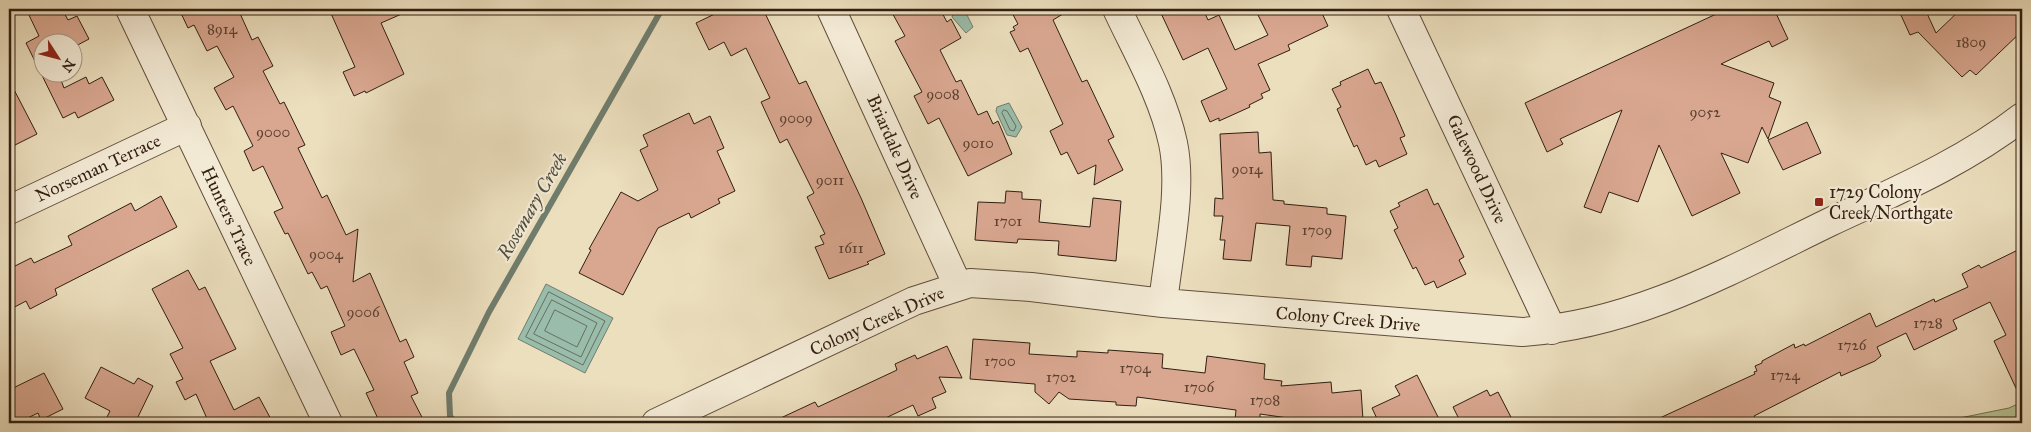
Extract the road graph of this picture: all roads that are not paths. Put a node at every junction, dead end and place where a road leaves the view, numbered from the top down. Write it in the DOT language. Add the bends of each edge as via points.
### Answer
graph roads {
  1 [pos="130,9"];
  2 [pos="831,9"];
  3 [pos="1117,9"];
  4 [pos="1401,9"];
  5 [pos="2022,117"];
  6 [pos="187,126"];
  7 [pos="9,210"];
  8 [pos="958,286"];
  9 [pos="1163,303"];
  10 [pos="1552,330"];
  11 [pos="328,423"];
  12 [pos="656,423"];
  1 -- 6 [label="street, Hunters Trace"];
  2 -- 8 [label="street, Briardale Drive"];
  3 -- 9 [label="street" via="1164,114 1175,156 1175,193"];
  4 -- 10 [label="street, Galewood Drive"];
  5 -- 10 [label="street, Colony Creek Drive" via="1998,136 1937,172 1693,288 1600,321"];
  6 -- 7 [label="street, Norseman Terrace"];
  6 -- 11 [label="street, Hunters Trace"];
  8 -- 9 [label="street, Colony Creek Drive" via="982,283 1032,287"];
  8 -- 12 [label="street, Colony Creek Drive" via="914,301"];
  9 -- 10 [label="street, Colony Creek Drive" via="1490,330"];
}
